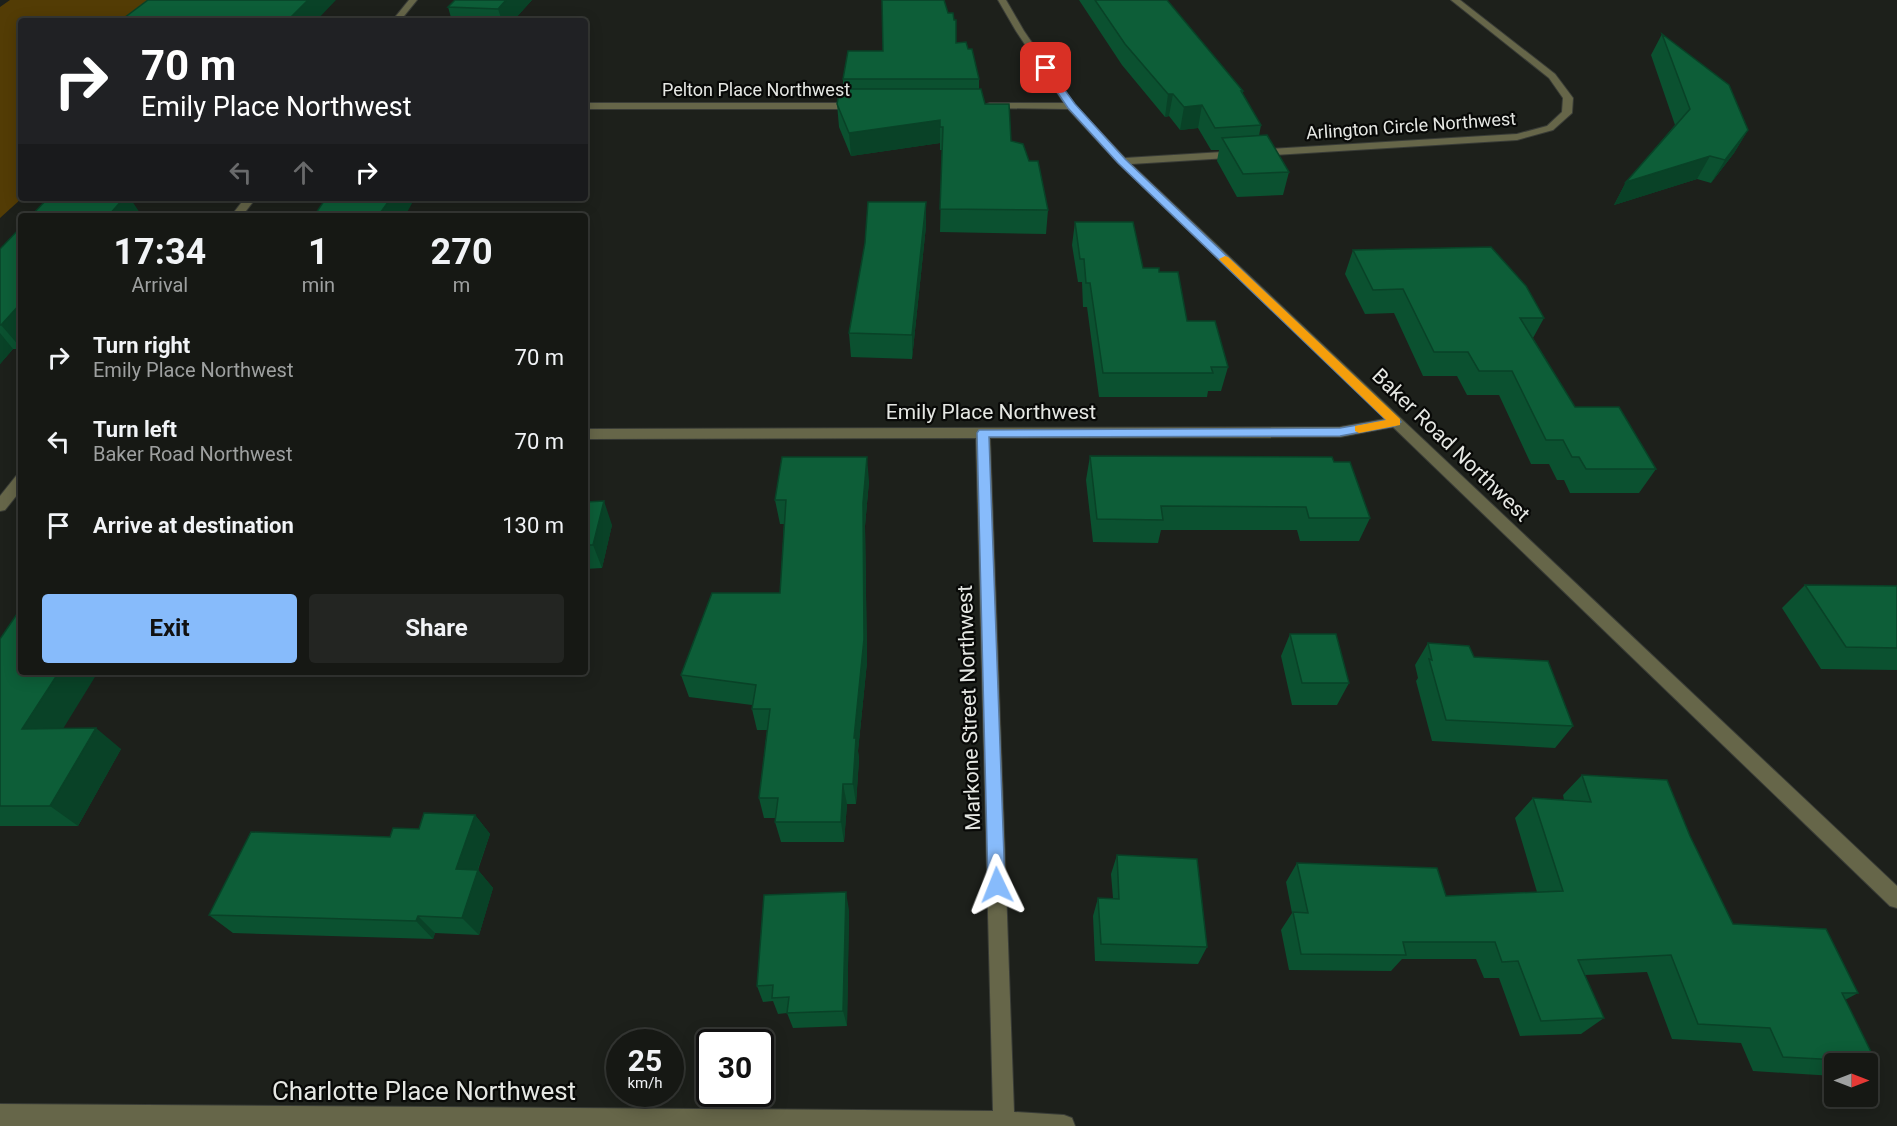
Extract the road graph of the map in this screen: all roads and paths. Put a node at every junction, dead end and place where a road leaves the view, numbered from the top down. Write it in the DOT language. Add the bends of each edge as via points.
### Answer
graph roads {
  1 [pos="413,0"];
  2 [pos="1002,0"];
  3 [pos="1455,0"];
  4 [pos="398,18"];
  5 [pos="588,106"];
  6 [pos="870,106"];
  7 [pos="976,106"];
  8 [pos="1071,106"];
  9 [pos="1122,161"];
  10 [pos="248,201"];
  11 [pos="238,213"];
  12 [pos="1395,422"];
  13 [pos="983,433"];
  14 [pos="588,434"];
  15 [pos="18,484"];
  16 [pos="0,506"];
  17 [pos="1897,899"];
  18 [pos="0,1115"];
  19 [pos="1004,1124"];
  20 [pos="1064,1126"];
  1 -- 4 [label="street"];
  2 -- 8 [label="street, Baker Road Northwest"];
  3 -- 9 [label="street, Arlington Circle Northwest" via="1552,76 1568,98 1567,113 1550,128 1517,136"];
  5 -- 6 [label="street, Pelton Place Northwest"];
  7 -- 8 [label="street"];
  8 -- 9 [label="street, Baker Road Northwest"];
  9 -- 12 [label="street, Baker Road Northwest"];
  10 -- 11 [label="street"];
  12 -- 13 [label="street, Emily Place Northwest" via="1340,432"];
  12 -- 17 [label="street, Baker Road Northwest"];
  13 -- 14 [label="street, Emily Place Northwest"];
  13 -- 19 [label="street, Markone Street Northwest"];
  15 -- 16 [label="street"];
  18 -- 19 [label="street, Charlotte Place Northwest"];
  19 -- 20 [label="street, Charlotte Place Northwest"];
}
